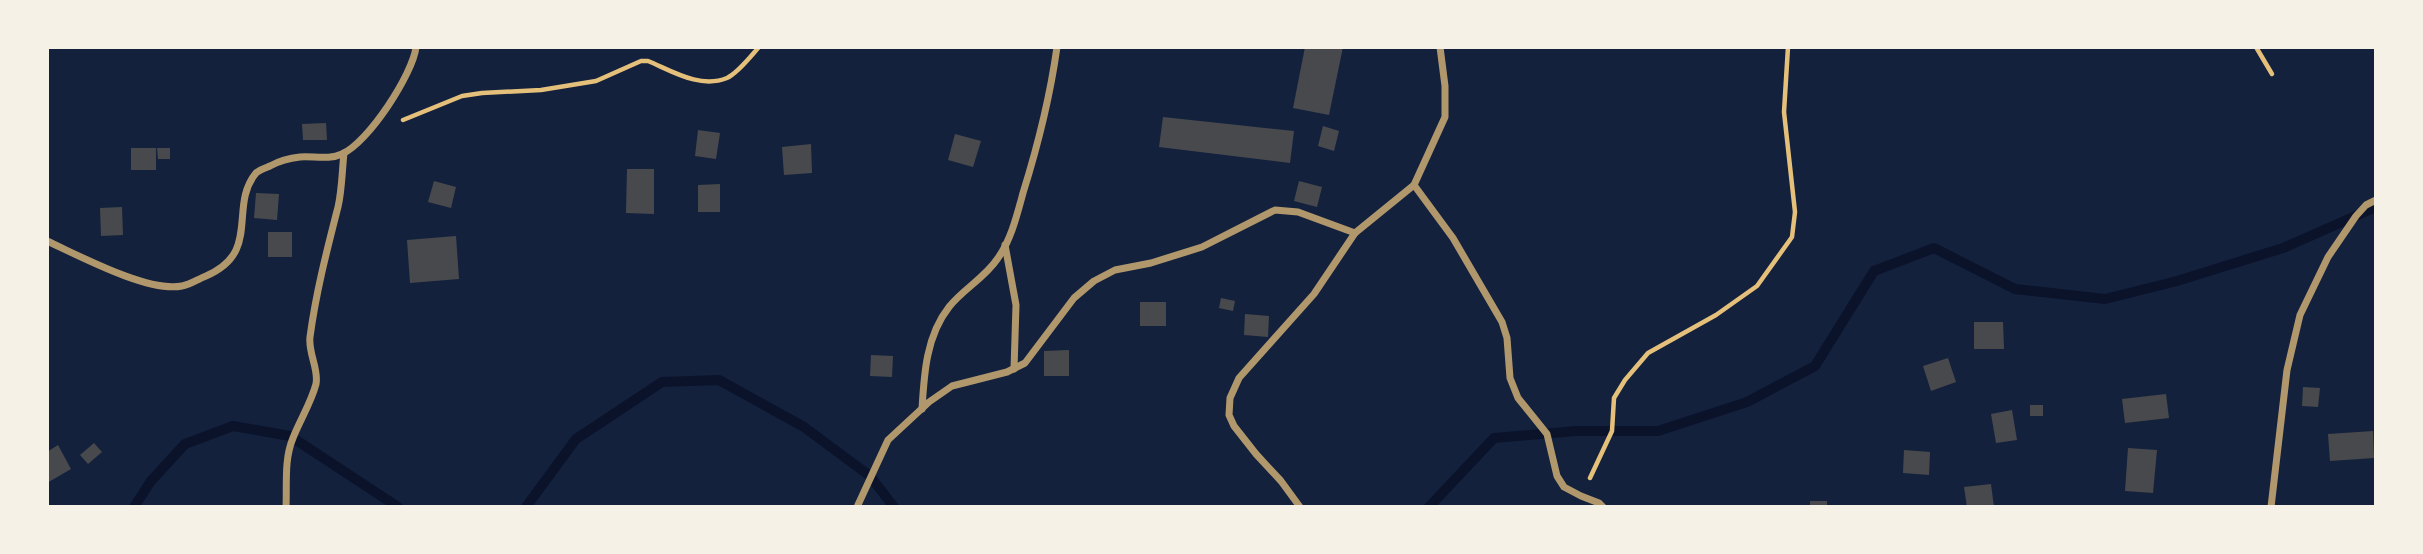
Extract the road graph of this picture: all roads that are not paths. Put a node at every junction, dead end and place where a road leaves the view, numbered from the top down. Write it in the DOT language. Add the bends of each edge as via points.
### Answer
graph roads {
  1 [pos="416,47"];
  2 [pos="1057,47"];
  3 [pos="1440,47"];
  4 [pos="344,153"];
  5 [pos="1414,185"];
  6 [pos="2376,200"];
  7 [pos="1355,233"];
  8 [pos="47,241"];
  9 [pos="1005,244"];
  10 [pos="1014,369"];
  11 [pos="922,410"];
  12 [pos="286,507"];
  13 [pos="857,507"];
  14 [pos="1300,507"];
  15 [pos="1603,507"];
  16 [pos="2271,507"];
  1 -- 4 [label="street" via="415,60 395,94 367,134"];
  2 -- 9 [label="street" via="1041,135"];
  3 -- 5 [label="street" via="1445,117"];
  4 -- 8 [label="street" via="279,161 257,171 244,194 237,249 220,270 181,286 107,270"];
  4 -- 12 [label="street" via="310,338 316,384 288,457"];
  5 -- 7 [label="street"];
  5 -- 15 [label="street" via="1453,238 1502,322 1510,378 1518,398 1547,434 1557,476 1564,487"];
  6 -- 16 [label="street" via="2356,216 2328,257 2301,315 2287,370"];
  7 -- 10 [label="street" via="1298,212 1275,210 1202,247 1115,270 1074,298 1025,363"];
  7 -- 14 [label="street" via="1314,294 1239,378 1230,398 1234,426"];
  9 -- 10 [label="street" via="1016,305"];
  9 -- 11 [label="street" via="971,288 948,307 932,338 924,370"];
  10 -- 11 [label="street" via="953,386"];
  11 -- 13 [label="street" via="888,440"];
}
